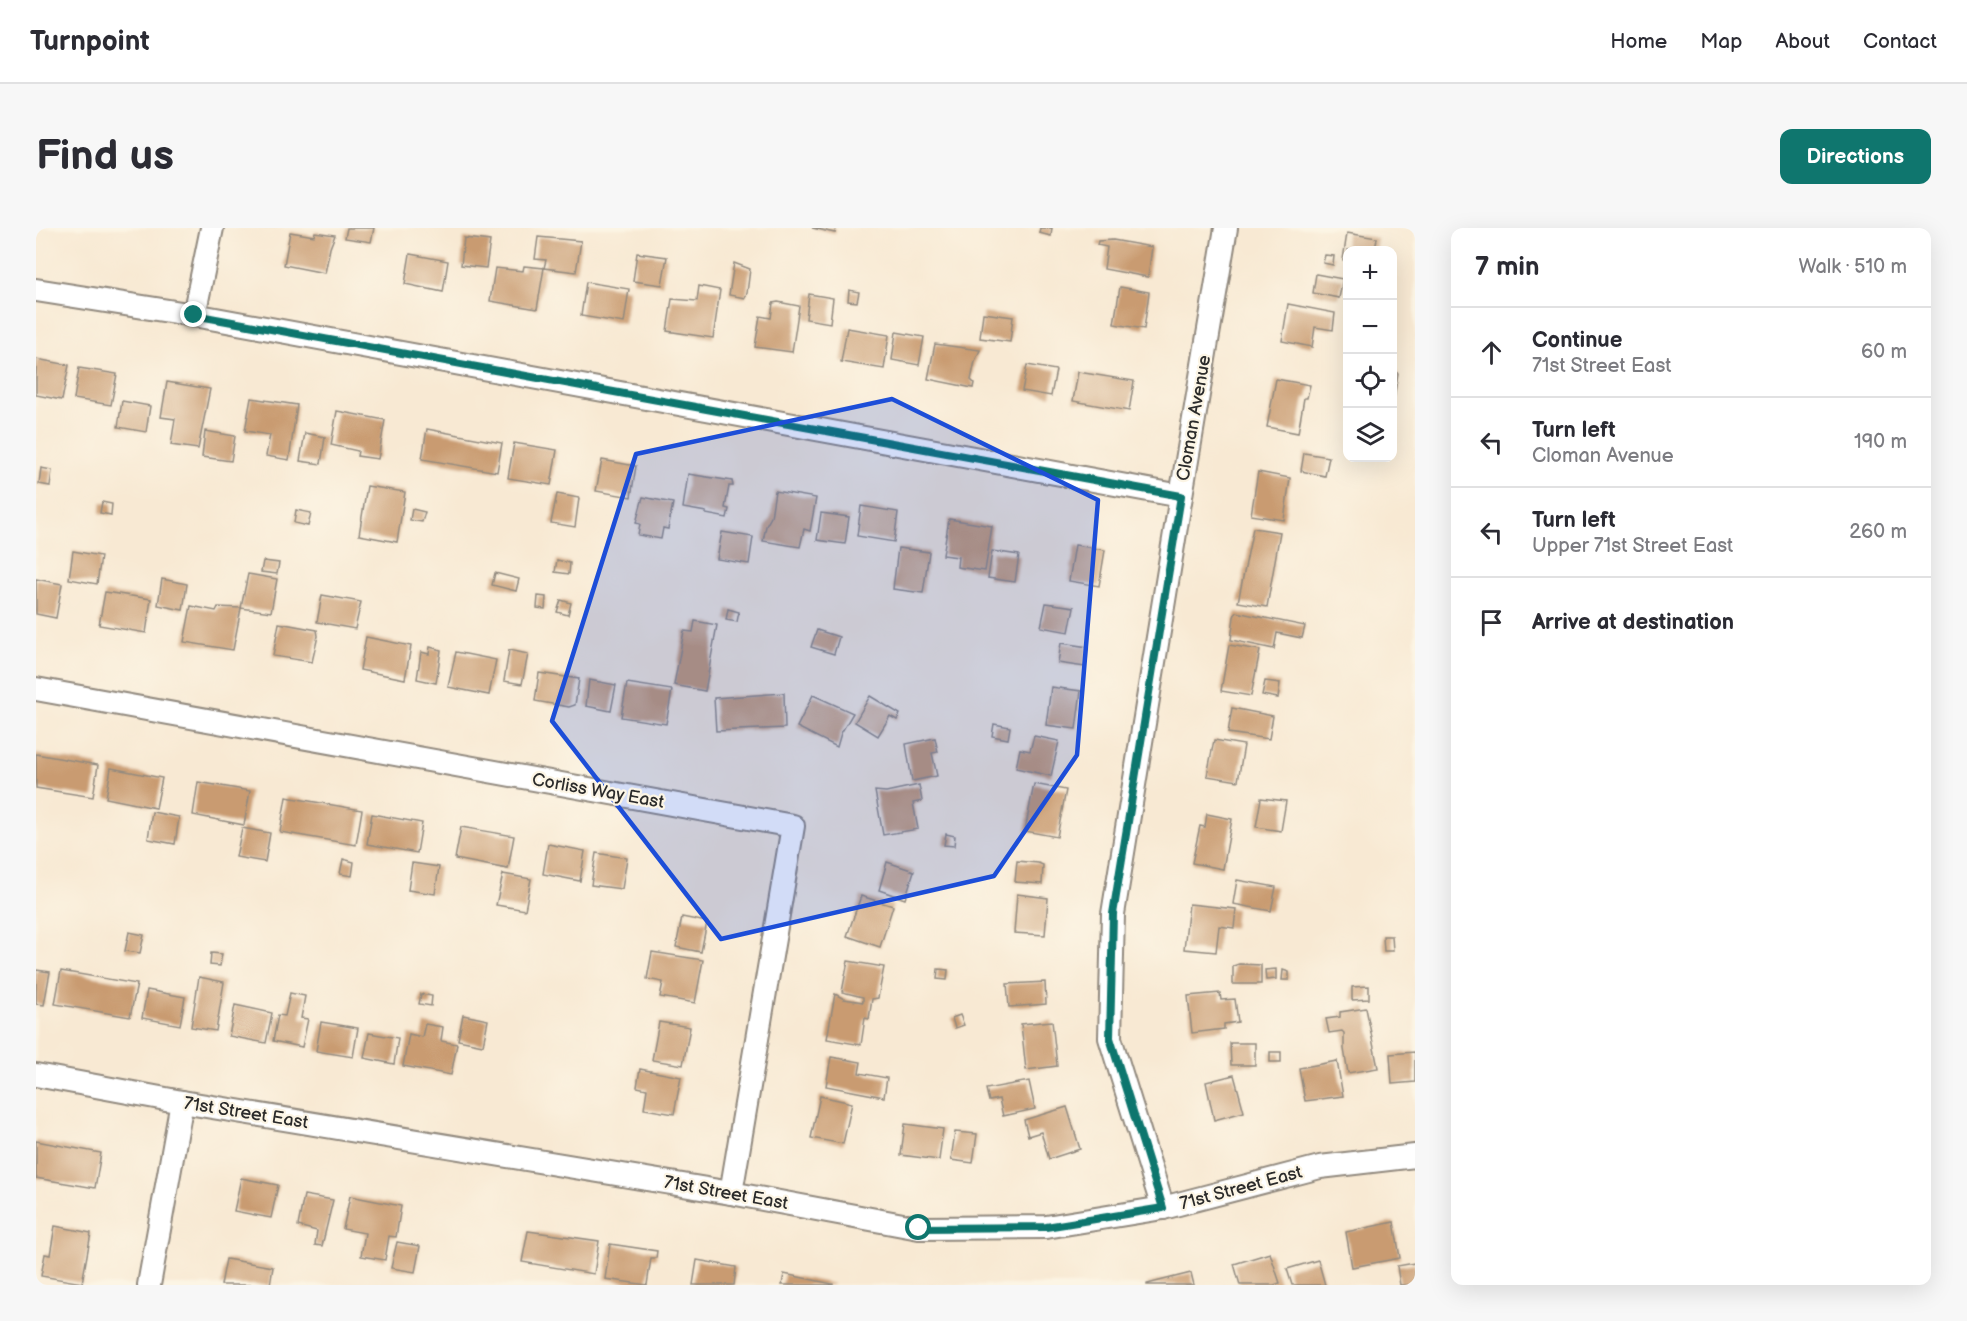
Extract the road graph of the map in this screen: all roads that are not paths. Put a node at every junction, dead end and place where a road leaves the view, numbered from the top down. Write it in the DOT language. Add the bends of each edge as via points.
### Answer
graph roads {
  1 [pos="212,228"];
  2 [pos="1226,228"];
  3 [pos="36,290"];
  4 [pos="194,315"];
  5 [pos="1181,496"];
  6 [pos="36,689"];
  7 [pos="36,1075"];
  8 [pos="182,1102"];
  9 [pos="1415,1156"];
  10 [pos="731,1193"];
  11 [pos="1163,1208"];
  12 [pos="149,1285"];
  1 -- 4 [label="street"];
  2 -- 5 [label="street, Cloman Avenue"];
  3 -- 4 [label="street"];
  4 -- 5 [label="street"];
  5 -- 11 [label="street, Cloman Avenue" via="1113,914 1111,993 1110,1038"];
  6 -- 10 [label="street, Corliss Way East" via="793,826"];
  7 -- 8 [label="street, 71st Street East"];
  8 -- 10 [label="street, 71st Street East"];
  8 -- 12 [label="street"];
  9 -- 11 [label="street, 71st Street East" via="1320,1167"];
  10 -- 11 [label="street, 71st Street East" via="919,1228 1046,1227"];
}
